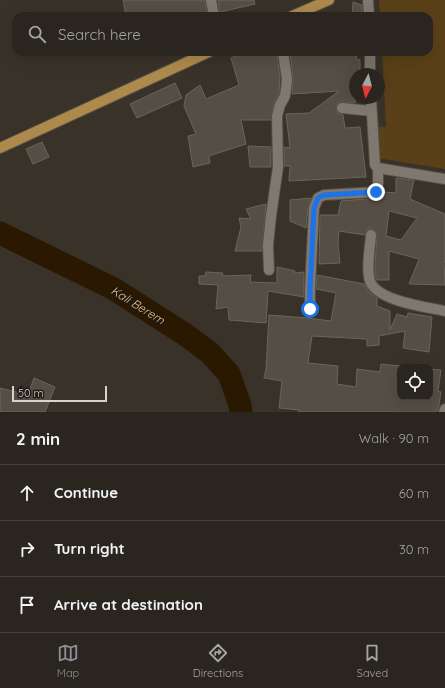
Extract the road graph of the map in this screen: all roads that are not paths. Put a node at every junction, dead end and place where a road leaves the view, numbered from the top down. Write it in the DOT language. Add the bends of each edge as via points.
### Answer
graph roads {
  1 [pos="211,0"];
  2 [pos="329,0"];
  3 [pos="368,0"];
  4 [pos="213,12"];
  5 [pos="301,12"];
  6 [pos="369,12"];
  7 [pos="200,56"];
  8 [pos="284,56"];
  9 [pos="370,56"];
  10 [pos="370,68"];
  11 [pos="371,104"];
  12 [pos="342,108"];
  13 [pos="371,111"];
  14 [pos="0,148"];
  15 [pos="378,168"];
  16 [pos="445,179"];
  17 [pos="370,235"];
  18 [pos="269,270"];
  19 [pos="310,309"];
  20 [pos="445,311"];
  21 [pos="445,409"];
  22 [pos="444,412"];
  1 -- 4 [label="street"];
  2 -- 5 [label="main road"];
  3 -- 6 [label="street"];
  7 -- 14 [label="main road"];
  8 -- 18 [label="street" via="287,79 285,96 277,116 278,167 270,230"];
  9 -- 10 [label="street"];
  11 -- 13 [label="street"];
  12 -- 13 [label="street"];
  13 -- 15 [label="street" via="374,161"];
  15 -- 16 [label="street"];
  15 -- 19 [label="street" via="376,192 324,195 318,198 314,208"];
  17 -- 20 [label="street" via="370,282 376,291 390,298"];
  21 -- 22 [label="street"];
}
